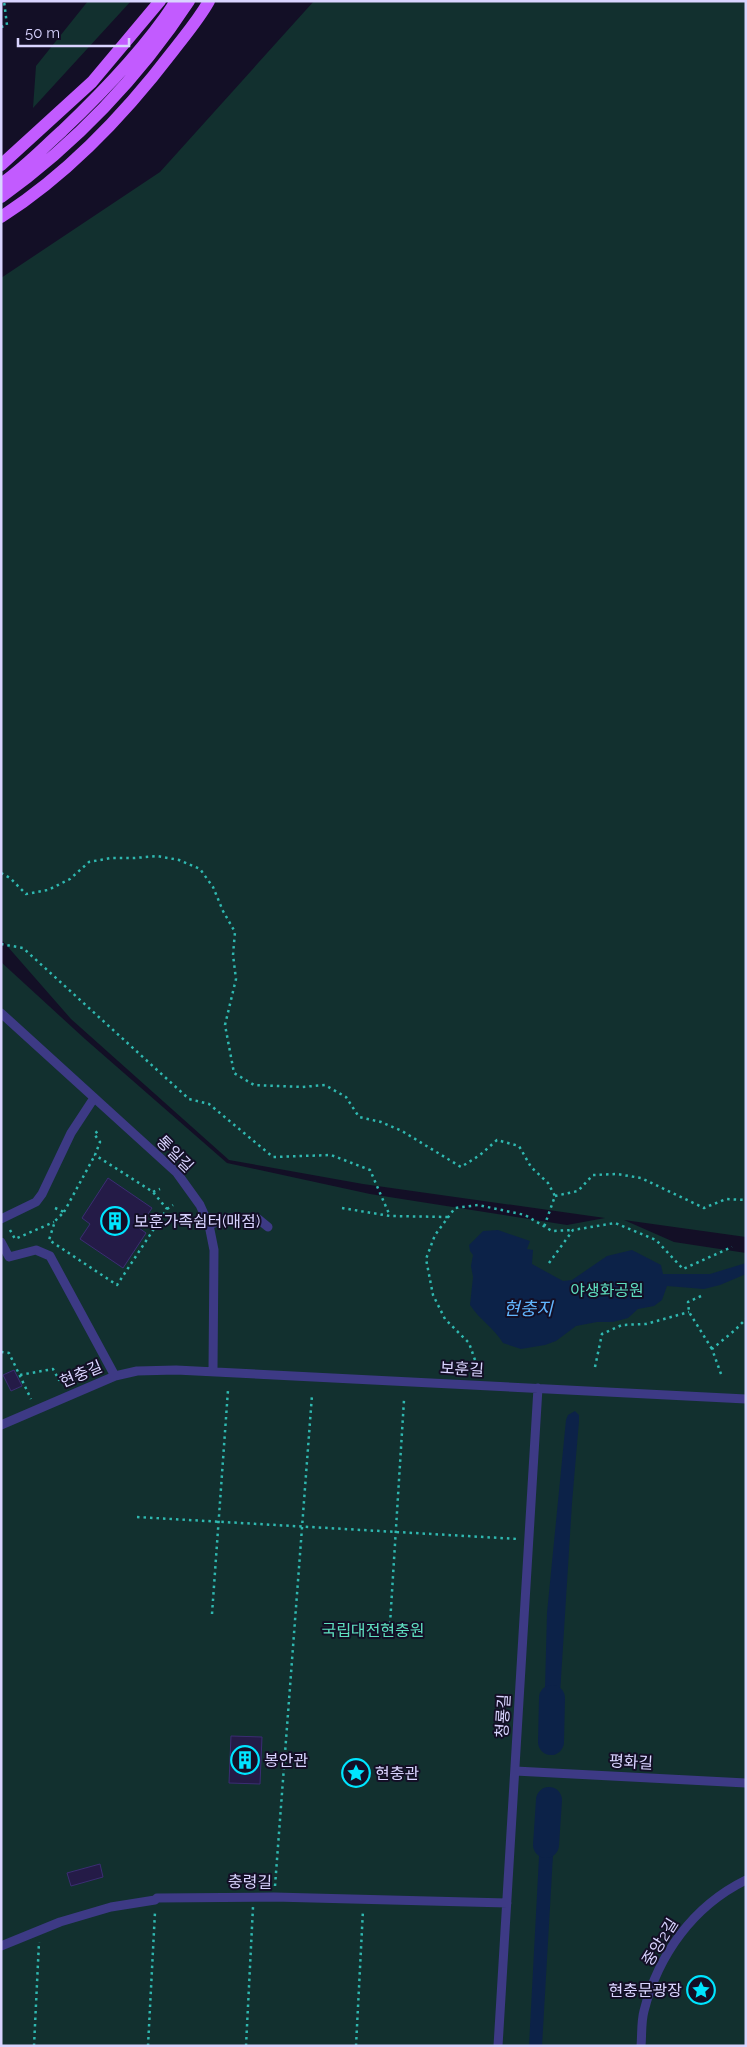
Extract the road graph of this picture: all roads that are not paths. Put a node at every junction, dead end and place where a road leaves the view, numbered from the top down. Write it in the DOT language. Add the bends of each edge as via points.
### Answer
graph roads {
  1 [pos="160,1"];
  2 [pos="176,1"];
  3 [pos="190,1"];
  4 [pos="209,1"];
  5 [pos="1,164"];
  6 [pos="1,184"];
  7 [pos="1,197"];
  8 [pos="1,218"];
  9 [pos="1,1013"];
  10 [pos="94,1098"];
  11 [pos="1,1219"];
  12 [pos="209,1225"];
  13 [pos="268,1227"];
  14 [pos="1,1242"];
  15 [pos="176,1370"];
  16 [pos="213,1371"];
  17 [pos="115,1376"];
  18 [pos="538,1388"];
  19 [pos="746,1399"];
  20 [pos="1,1425"];
  21 [pos="515,1771"];
  22 [pos="746,1783"];
  23 [pos="746,1880"];
  24 [pos="507,1903"];
  25 [pos="1,1946"];
  26 [pos="498,2046"];
  27 [pos="641,2046"];
  1 -- 5 [label="main road" via="92,82"];
  2 -- 6 [label="main road" via="164,20 87,107"];
  3 -- 7 [label="main road" via="131,78 47,161"];
  4 -- 8 [label="main road" via="153,77 94,142 28,200"];
  9 -- 10 [label="lane, 통일길"];
  10 -- 11 [label="lane" via="71,1133 36,1202"];
  10 -- 12 [label="lane, 통일길" via="177,1173 200,1205"];
  12 -- 13 [label="lane" via="228,1218 257,1218"];
  12 -- 16 [label="lane, 통일길" via="214,1250"];
  14 -- 17 [label="lane" via="9,1257 36,1250 50,1256"];
  15 -- 16 [label="lane, 보훈길"];
  15 -- 17 [label="lane, 현충길" via="137,1371"];
  16 -- 18 [label="lane, 보훈길"];
  17 -- 20 [label="lane, 현충길"];
  18 -- 19 [label="lane, 보훈길"];
  18 -- 21 [label="lane, 청룡길"];
  21 -- 22 [label="lane, 평화길"];
  21 -- 24 [label="lane, 청룡길"];
  23 -- 27 [label="lane, 중앙2길" via="708,1905 679,1934 658,1970 643,2012"];
  24 -- 25 [label="lane, 충령길" via="274,1897 157,1898 60,1922"];
  24 -- 26 [label="lane, 청룡길"];
}
